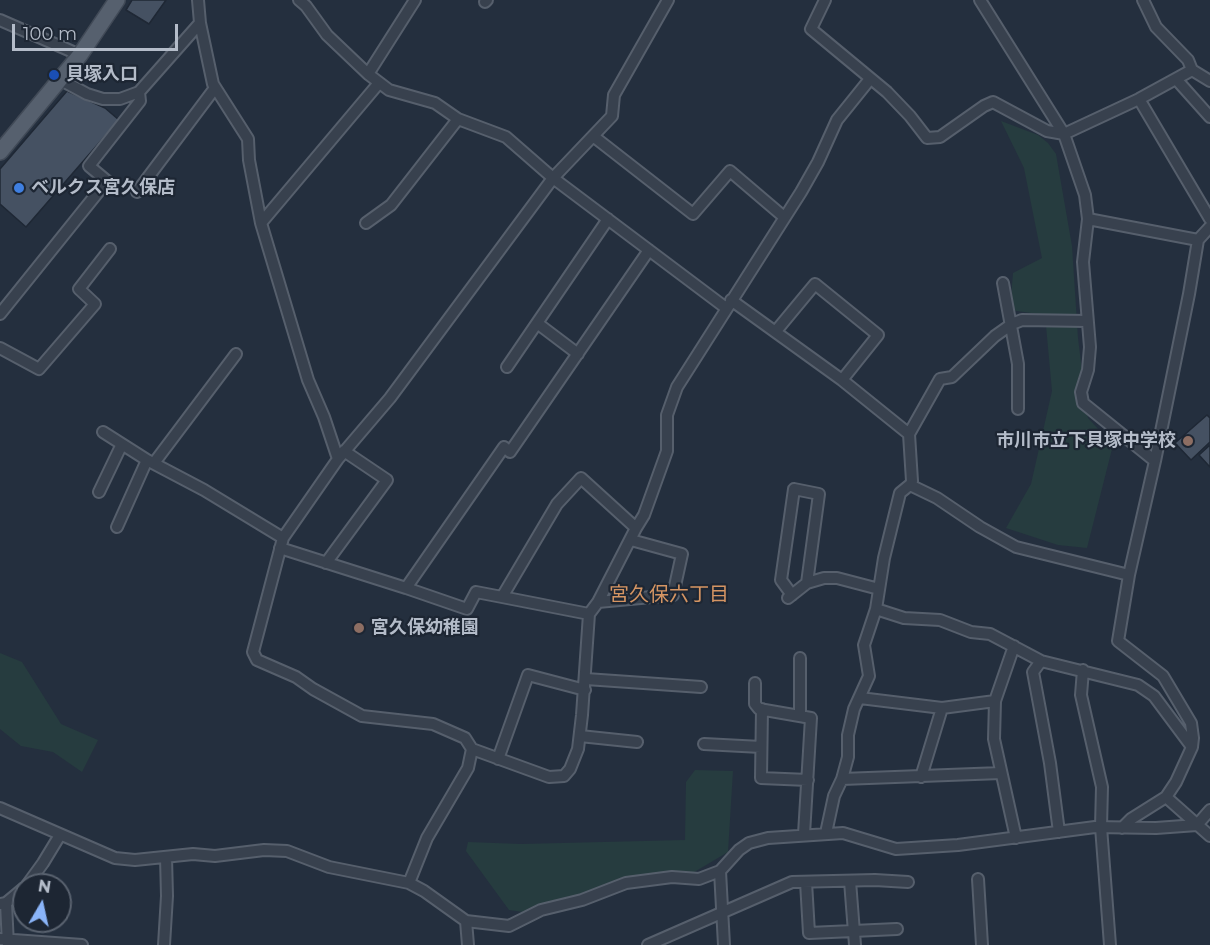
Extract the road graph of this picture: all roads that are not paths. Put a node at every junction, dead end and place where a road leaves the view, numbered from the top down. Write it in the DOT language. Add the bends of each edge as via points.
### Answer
graph roads {
  1 [pos="117,0"];
  2 [pos="198,0"];
  3 [pos="299,0"];
  4 [pos="415,0"];
  5 [pos="668,0"];
  6 [pos="825,0"];
  7 [pos="980,0"];
  8 [pos="1143,0"];
  9 [pos="0,20"];
  10 [pos="200,23"];
  11 [pos="80,56"];
  12 [pos="1192,70"];
  13 [pos="368,74"];
  14 [pos="870,79"];
  15 [pos="1176,79"];
  16 [pos="61,80"];
  17 [pos="1210,81"];
  18 [pos="379,82"];
  19 [pos="215,88"];
  20 [pos="139,93"];
  21 [pos="1139,99"];
  22 [pos="1210,117"];
  23 [pos="458,119"];
  24 [pos="1064,134"];
  25 [pos="593,136"];
  26 [pos="0,152"];
  27 [pos="553,177"];
  28 [pos="137,192"];
  29 [pos="784,217"];
  30 [pos="608,219"];
  31 [pos="1088,219"];
  32 [pos="1210,219"];
  33 [pos="261,223"];
  34 [pos="366,223"];
  35 [pos="1210,227"];
  36 [pos="1198,240"];
  37 [pos="110,249"];
  38 [pos="648,250"];
  39 [pos="1004,283"];
  40 [pos="729,304"];
  41 [pos="0,314"];
  42 [pos="1087,321"];
  43 [pos="537,323"];
  44 [pos="1010,325"];
  45 [pos="776,331"];
  46 [pos="0,348"];
  47 [pos="236,354"];
  48 [pos="578,354"];
  49 [pos="507,367"];
  50 [pos="842,380"];
  51 [pos="1018,409"];
  52 [pos="103,432"];
  53 [pos="909,434"];
  54 [pos="122,444"];
  55 [pos="341,455"];
  56 [pos="1155,461"];
  57 [pos="151,462"];
  58 [pos="910,485"];
  59 [pos="99,492"];
  60 [pos="117,527"];
  61 [pos="636,528"];
  62 [pos="631,540"];
  63 [pos="281,543"];
  64 [pos="326,563"];
  65 [pos="1129,575"];
  66 [pos="807,583"];
  67 [pos="406,588"];
  68 [pos="879,589"];
  69 [pos="502,597"];
  70 [pos="598,602"];
  71 [pos="876,609"];
  72 [pos="589,614"];
  73 [pos="1014,646"];
  74 [pos="800,658"];
  75 [pos="1041,661"];
  76 [pos="1083,670"];
  77 [pos="755,683"];
  78 [pos="586,685"];
  79 [pos="701,687"];
  80 [pos="860,698"];
  81 [pos="995,701"];
  82 [pos="942,708"];
  83 [pos="762,709"];
  84 [pos="800,716"];
  85 [pos="580,736"];
  86 [pos="637,742"];
  87 [pos="704,744"];
  88 [pos="761,747"];
  89 [pos="1192,747"];
  90 [pos="472,749"];
  91 [pos="498,759"];
  92 [pos="1001,773"];
  93 [pos="921,777"];
  94 [pos="842,779"];
  95 [pos="808,780"];
  96 [pos="1166,797"];
  97 [pos="0,808"];
  98 [pos="1210,810"];
  99 [pos="1197,825"];
  100 [pos="1101,827"];
  101 [pos="1122,828"];
  102 [pos="1059,832"];
  103 [pos="826,833"];
  104 [pos="804,834"];
  105 [pos="60,835"];
  106 [pos="1210,836"];
  107 [pos="1016,838"];
  108 [pos="166,857"];
  109 [pos="720,871"];
  110 [pos="36,873"];
  111 [pos="978,879"];
  112 [pos="850,880"];
  113 [pos="806,882"];
  114 [pos="908,882"];
  115 [pos="409,883"];
  116 [pos="3,903"];
  117 [pos="722,911"];
  118 [pos="466,921"];
  119 [pos="897,929"];
  120 [pos="854,930"];
  121 [pos="5,941"];
  122 [pos="82,945"];
  123 [pos="164,945"];
  124 [pos="468,945"];
  125 [pos="648,945"];
  126 [pos="724,945"];
  127 [pos="855,945"];
  128 [pos="982,945"];
  129 [pos="1110,945"];
  1 -- 11 [label="main road"];
  2 -- 10 [label="street"];
  3 -- 13 [label="street" via="327,35"];
  4 -- 13 [label="street"];
  5 -- 25 [label="street" via="615,95 612,116"];
  6 -- 14 [label="street" via="811,29"];
  7 -- 24 [label="street"];
  8 -- 12 [label="street" via="1156,27 1188,60"];
  9 -- 11 [label="street"];
  10 -- 19 [label="street"];
  10 -- 20 [label="street"];
  11 -- 16 [label="main road"];
  12 -- 15 [label="street"];
  12 -- 17 [label="street"];
  13 -- 18 [label="street"];
  14 -- 24 [label="street" via="888,92 927,138 940,137 993,102 1047,131"];
  14 -- 29 [label="street" via="837,120 818,162"];
  15 -- 21 [label="street"];
  15 -- 22 [label="street"];
  16 -- 20 [label="street" via="103,99"];
  16 -- 26 [label="main road"];
  18 -- 23 [label="street" via="389,90 435,103"];
  18 -- 33 [label="street"];
  19 -- 28 [label="street"];
  19 -- 33 [label="street" via="248,139"];
  20 -- 41 [label="street" via="140,101 89,166 107,181"];
  21 -- 24 [label="street"];
  21 -- 32 [label="street"];
  23 -- 27 [label="street" via="506,137"];
  23 -- 34 [label="street" via="391,205"];
  24 -- 31 [label="street" via="1085,195"];
  25 -- 27 [label="street"];
  25 -- 29 [label="street" via="693,214 730,171"];
  27 -- 30 [label="street"];
  27 -- 55 [label="street" via="395,391"];
  29 -- 40 [label="street"];
  30 -- 38 [label="street"];
  30 -- 43 [label="street"];
  31 -- 36 [label="street"];
  31 -- 42 [label="street" via="1083,262"];
  33 -- 55 [label="street" via="308,380"];
  35 -- 36 [label="street"];
  36 -- 56 [label="street"];
  37 -- 46 [label="street" via="79,289 95,304 39,369"];
  38 -- 40 [label="street"];
  38 -- 48 [label="street"];
  39 -- 44 [label="street"];
  40 -- 45 [label="street"];
  40 -- 61 [label="street" via="677,387 667,415 667,451"];
  42 -- 44 [label="street" via="1022,320"];
  42 -- 56 [label="street" via="1090,347 1081,392 1083,403"];
  43 -- 48 [label="street"];
  43 -- 49 [label="street"];
  44 -- 51 [label="street" via="1018,364"];
  44 -- 53 [label="street" via="952,377 940,379"];
  45 -- 50 [label="street"];
  45 -- 50 [label="street" via="815,284 878,335"];
  47 -- 57 [label="street"];
  48 -- 67 [label="street" via="510,452 504,447"];
  50 -- 53 [label="street"];
  52 -- 54 [label="street"];
  53 -- 58 [label="street"];
  54 -- 57 [label="street"];
  54 -- 59 [label="street"];
  55 -- 63 [label="street"];
  55 -- 64 [label="street" via="387,480"];
  56 -- 65 [label="street"];
  57 -- 60 [label="street"];
  57 -- 63 [label="street"];
  58 -- 65 [label="street" via="1016,547"];
  58 -- 68 [label="street" via="900,493"];
  61 -- 62 [label="street"];
  61 -- 69 [label="street" via="581,478 557,504"];
  62 -- 70 [label="street"];
  62 -- 70 [label="street" via="682,554 673,595"];
  63 -- 64 [label="street"];
  63 -- 90 [label="street" via="253,652 257,660 296,677 362,716 433,724 465,738"];
  64 -- 67 [label="street"];
  65 -- 89 [label="street" via="1118,641 1163,676 1171,687 1191,723"];
  66 -- 66 [label="street" via="790,596 781,580 794,489 819,494"];
  66 -- 68 [label="street" via="837,578"];
  67 -- 69 [label="street" via="467,609 476,592"];
  68 -- 71 [label="street"];
  69 -- 72 [label="street"];
  70 -- 72 [label="street"];
  71 -- 73 [label="street" via="904,618 940,620 971,632 990,634"];
  71 -- 80 [label="street" via="864,645 869,676"];
  72 -- 78 [label="street"];
  73 -- 75 [label="street"];
  73 -- 81 [label="street"];
  74 -- 84 [label="street"];
  75 -- 76 [label="street"];
  75 -- 102 [label="street" via="1033,672"];
  76 -- 89 [label="street" via="1138,685 1154,696"];
  76 -- 100 [label="street" via="1081,695 1102,787"];
  77 -- 83 [label="street" via="755,704"];
  78 -- 79 [label="street"];
  78 -- 85 [label="street"];
  78 -- 91 [label="street" via="528,675"];
  80 -- 82 [label="street"];
  80 -- 94 [label="street" via="848,735"];
  81 -- 82 [label="street"];
  81 -- 92 [label="street" via="994,739"];
  82 -- 93 [label="street"];
  83 -- 84 [label="street"];
  83 -- 88 [label="street"];
  84 -- 95 [label="street" via="812,718"];
  85 -- 86 [label="street"];
  85 -- 91 [label="street" via="564,776 549,777"];
  87 -- 88 [label="street"];
  88 -- 95 [label="street" via="760,778"];
  89 -- 96 [label="street"];
  90 -- 91 [label="street"];
  90 -- 115 [label="street" via="468,768 428,838"];
  92 -- 93 [label="street"];
  92 -- 107 [label="street"];
  93 -- 94 [label="street"];
  94 -- 103 [label="street"];
  95 -- 104 [label="street"];
  96 -- 99 [label="street"];
  96 -- 101 [label="street"];
  97 -- 105 [label="street"];
  98 -- 99 [label="street"];
  99 -- 101 [label="street"];
  99 -- 106 [label="street"];
  100 -- 101 [label="street"];
  100 -- 102 [label="street"];
  100 -- 129 [label="street"];
  102 -- 107 [label="street"];
  103 -- 104 [label="street"];
  103 -- 107 [label="street" via="843,833 896,849"];
  104 -- 109 [label="street" via="749,843"];
  105 -- 108 [label="street" via="115,858"];
  105 -- 110 [label="street"];
  108 -- 115 [label="street" via="287,850 329,867"];
  108 -- 123 [label="street"];
  109 -- 117 [label="street"];
  109 -- 118 [label="street" via="699,879 672,877 626,883 582,900 540,910 509,926"];
  111 -- 128 [label="street"];
  112 -- 113 [label="street"];
  112 -- 114 [label="street"];
  112 -- 120 [label="street"];
  113 -- 117 [label="street" via="792,882"];
  113 -- 120 [label="street" via="809,933"];
  115 -- 118 [label="street"];
  116 -- 121 [label="street"];
  117 -- 125 [label="street"];
  117 -- 126 [label="street"];
  118 -- 124 [label="street"];
  119 -- 120 [label="street"];
  120 -- 127 [label="street"];
  121 -- 122 [label="street"];
}
